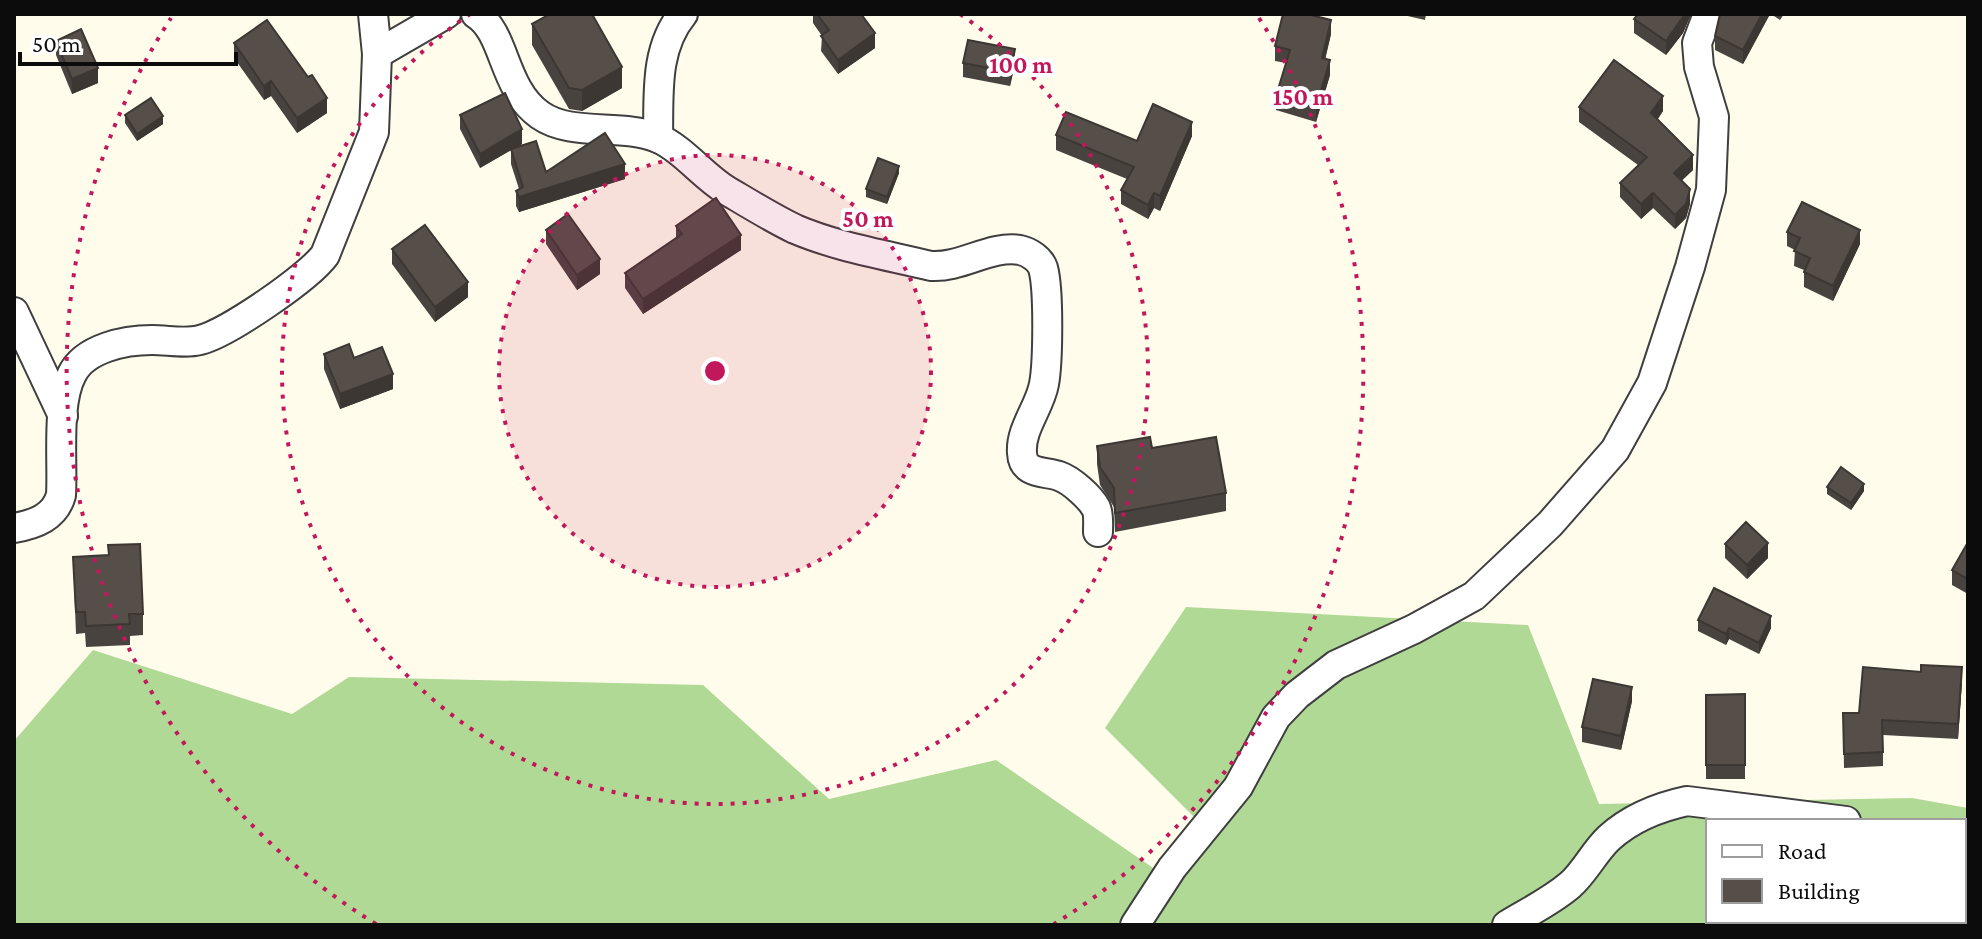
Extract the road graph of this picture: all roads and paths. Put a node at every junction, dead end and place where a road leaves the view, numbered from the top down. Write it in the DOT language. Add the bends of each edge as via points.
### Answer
graph roads {
  1 [pos="373,14"];
  2 [pos="446,14"];
  3 [pos="476,14"];
  4 [pos="683,14"];
  5 [pos="1708,14"];
  6 [pos="377,54"];
  7 [pos="658,138"];
  8 [pos="14,312"];
  9 [pos="64,418"];
  10 [pos="14,528"];
  11 [pos="1098,532"];
  12 [pos="1830,819"];
  13 [pos="1135,925"];
  14 [pos="1507,925"];
  1 -- 6 [label="street"];
  2 -- 6 [label="street"];
  3 -- 7 [label="street" via="486,21 517,92 541,116"];
  4 -- 7 [label="street" via="663,52"];
  5 -- 13 [label="street" via="1697,43 1714,117 1711,190 1652,383 1615,450 1550,524 1474,596 1336,665 1297,695 1276,717 1238,787 1172,868"];
  6 -- 9 [label="street" via="374,132 318,264 222,331 200,340 149,340 98,351 79,363 71,376"];
  7 -- 11 [label="street" via="724,189 797,230 931,266 1013,250 1038,260 1047,320 1044,386 1022,453 1031,470 1067,480 1095,507"];
  8 -- 9 [label="street"];
  9 -- 10 [label="street" via="58,506 40,521"];
  12 -- 14 [label="street" via="1687,801 1668,805 1632,821 1608,839 1572,883"];
}
